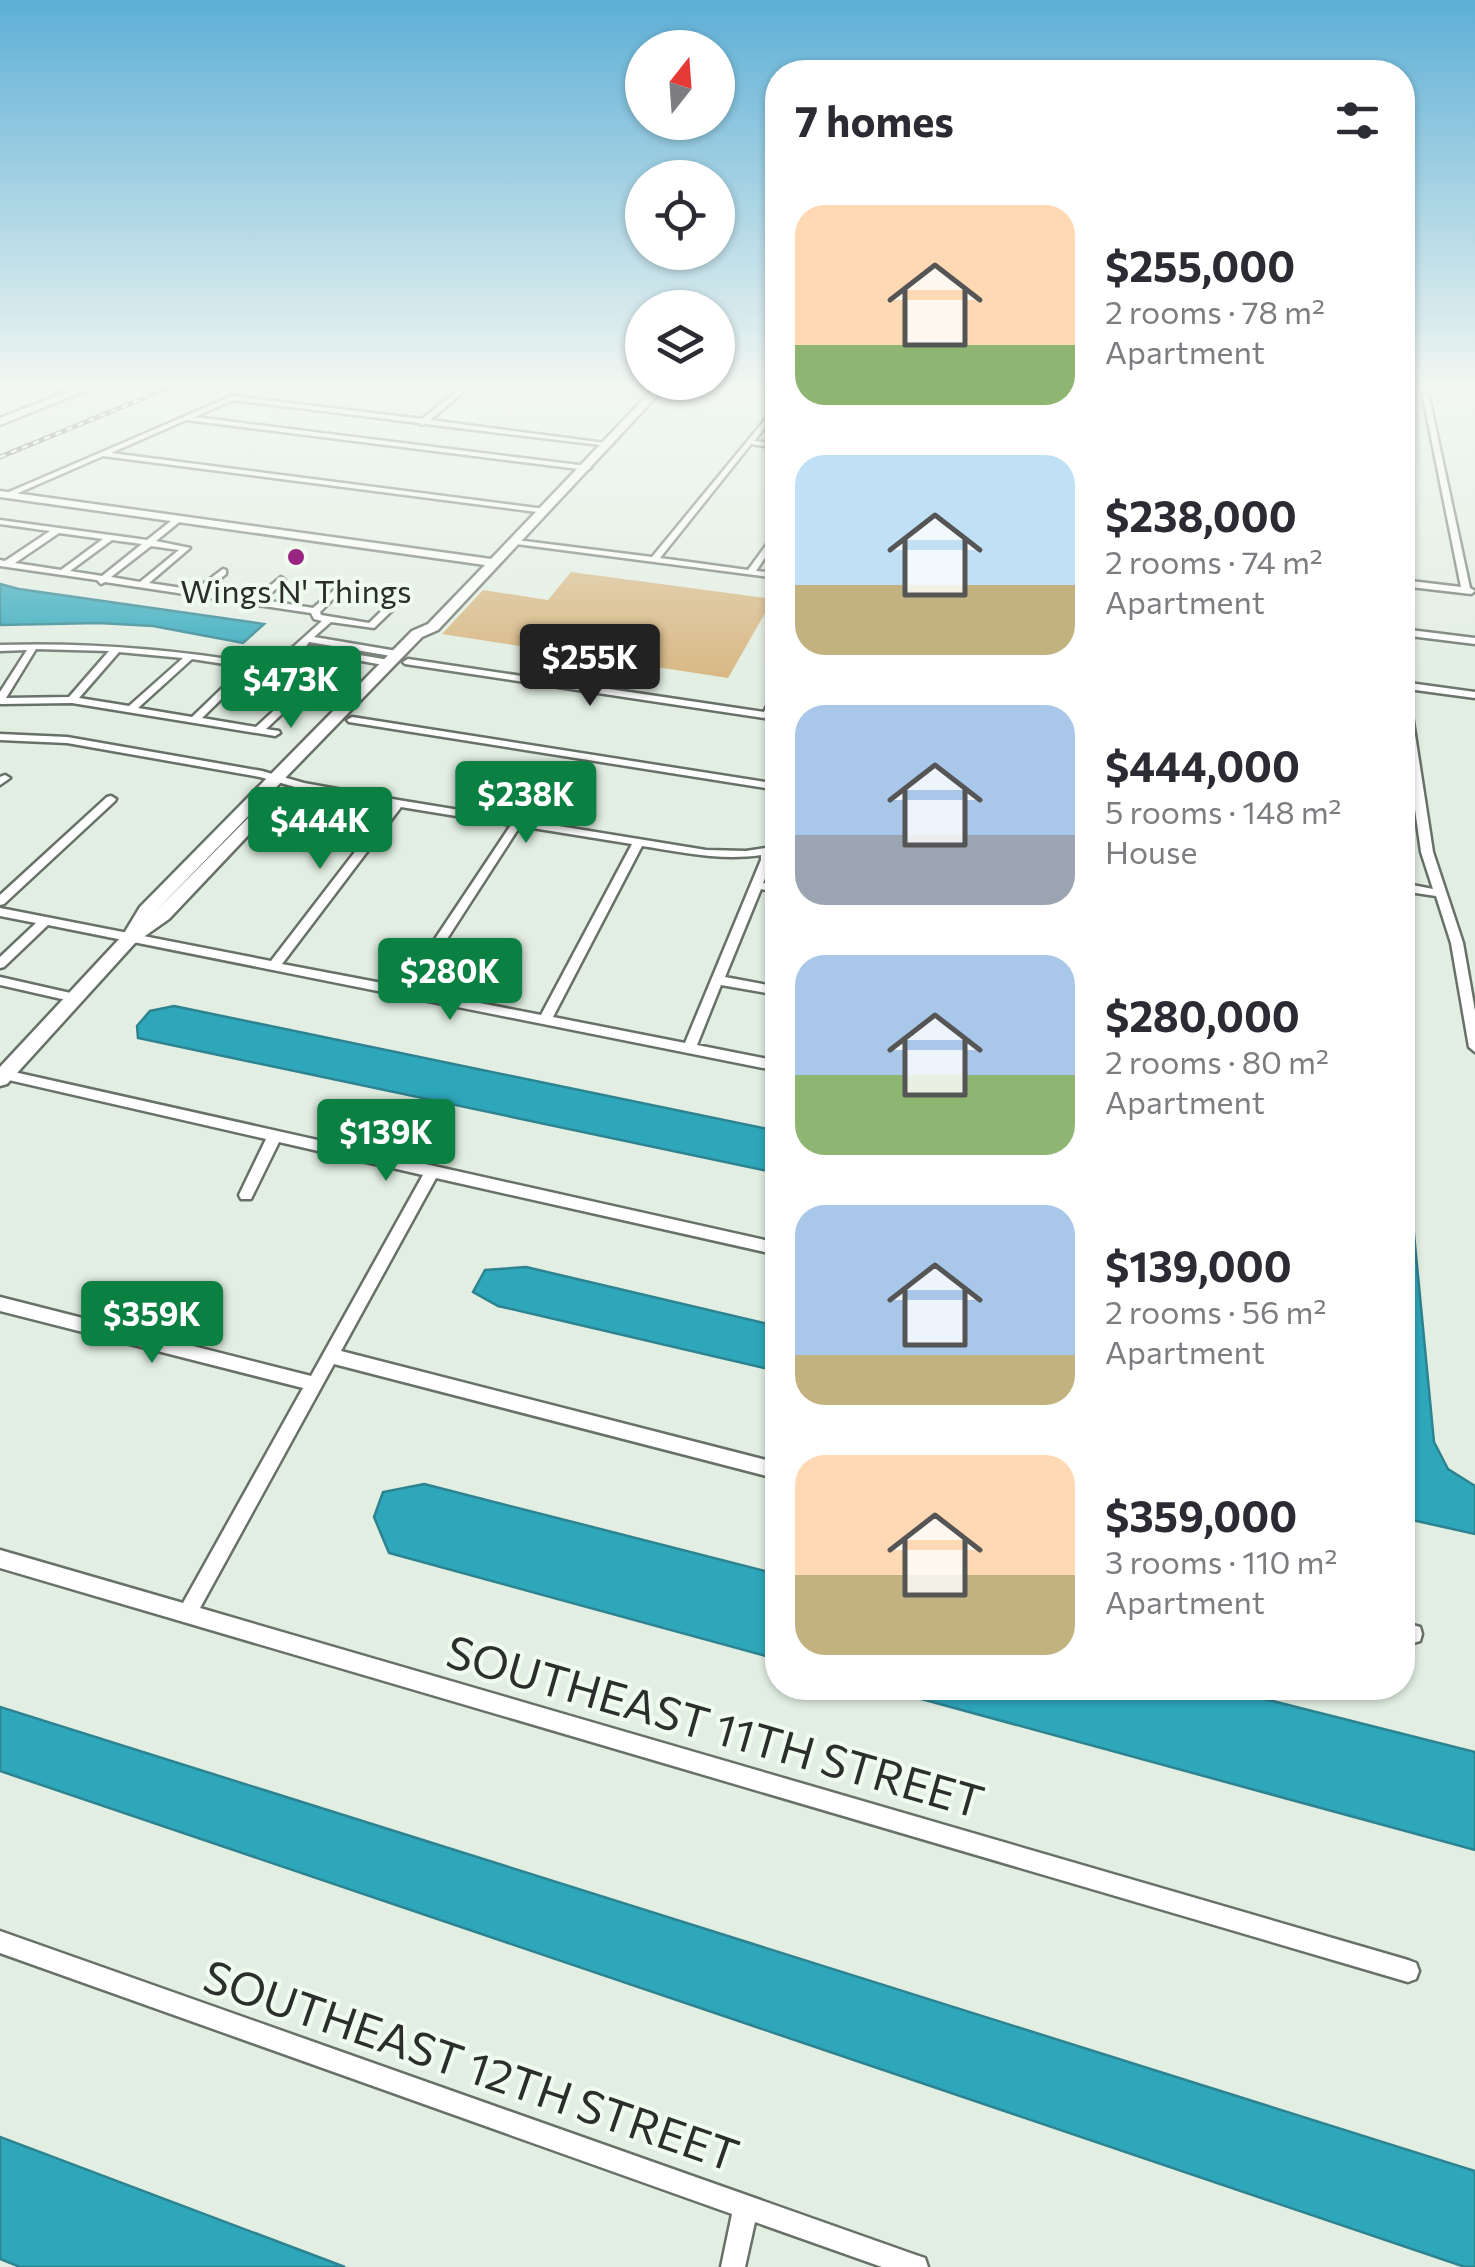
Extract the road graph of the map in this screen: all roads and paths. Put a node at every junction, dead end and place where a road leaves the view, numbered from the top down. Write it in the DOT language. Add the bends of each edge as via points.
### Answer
graph roads {
  1 [pos="376,489"];
  2 [pos="567,489"];
  3 [pos="711,489"];
  4 [pos="1447,489"];
  5 [pos="3,495"];
  6 [pos="546,511"];
  7 [pos="179,519"];
  8 [pos="2,524"];
  9 [pos="58,530"];
  10 [pos="111,537"];
  11 [pos="150,542"];
  12 [pos="516,542"];
  13 [pos="765,551"];
  14 [pos="654,560"];
  15 [pos="496,563"];
  16 [pos="3,564"];
  17 [pos="63,572"];
  18 [pos="222,572"];
  19 [pos="751,572"];
  20 [pos="765,574"];
  21 [pos="101,580"];
  22 [pos="281,580"];
  23 [pos="141,585"];
  24 [pos="1415,585"];
  25 [pos="338,589"];
  26 [pos="1470,591"];
  27 [pos="197,593"];
  28 [pos="402,596"];
  29 [pos="257,601"];
  30 [pos="315,610"];
  31 [pos="329,619"];
  32 [pos="1415,634"];
  33 [pos="308,639"];
  34 [pos="1475,641"];
  35 [pos="34,646"];
  36 [pos="298,647"];
  37 [pos="0,648"];
  38 [pos="117,648"];
  39 [pos="190,656"];
  40 [pos="398,660"];
  41 [pos="252,665"];
  42 [pos="275,669"];
  43 [pos="1415,687"];
  44 [pos="1475,695"];
  45 [pos="72,700"];
  46 [pos="0,701"];
  47 [pos="132,707"];
  48 [pos="765,715"];
  49 [pos="196,718"];
  50 [pos="352,720"];
  51 [pos="258,730"];
  52 [pos="275,733"];
  53 [pos="0,737"];
  54 [pos="283,781"];
  55 [pos="765,785"];
  56 [pos="1415,788"];
  57 [pos="110,799"];
  58 [pos="398,803"];
  59 [pos="1415,813"];
  60 [pos="1420,814"];
  61 [pos="517,824"];
  62 [pos="638,843"];
  63 [pos="765,850"];
  64 [pos="765,865"];
  65 [pos="756,885"];
  66 [pos="765,887"];
  67 [pos="1415,889"];
  68 [pos="1438,893"];
  69 [pos="0,901"];
  70 [pos="0,912"];
  71 [pos="44,922"];
  72 [pos="129,939"];
  73 [pos="0,964"];
  74 [pos="274,966"];
  75 [pos="718,980"];
  76 [pos="0,981"];
  77 [pos="765,989"];
  78 [pos="406,992"];
  79 [pos="75,998"];
  80 [pos="545,1020"];
  81 [pos="1475,1047"];
  82 [pos="689,1048"];
  83 [pos="765,1063"];
  84 [pos="2,1080"];
  85 [pos="274,1135"];
  86 [pos="432,1172"];
  87 [pos="246,1196"];
  88 [pos="765,1246"];
  89 [pos="0,1304"];
  90 [pos="331,1356"];
  91 [pos="315,1384"];
  92 [pos="765,1468"];
  93 [pos="0,1560"];
  94 [pos="187,1614"];
  95 [pos="0,1942"];
  96 [pos="1408,1971"];
  97 [pos="746,2205"];
  98 [pos="733,2267"];
  99 [pos="916,2267"];
  1 -- 6 [label="street"];
  2 -- 6 [label="street"];
  3 -- 14 [label="street"];
  4 -- 26 [label="street"];
  5 -- 7 [label="street"];
  6 -- 12 [label="street"];
  7 -- 11 [label="street"];
  7 -- 15 [label="street"];
  8 -- 9 [label="street"];
  9 -- 10 [label="street"];
  9 -- 16 [label="street"];
  10 -- 11 [label="street"];
  10 -- 17 [label="street"];
  11 -- 21 [label="street"];
  11 -- 23 [label="street" via="186,548"];
  12 -- 14 [label="street"];
  12 -- 15 [label="street"];
  13 -- 19 [label="street"];
  14 -- 19 [label="street"];
  15 -- 40 [label="street" via="433,627 432,637"];
  16 -- 17 [label="street"];
  17 -- 21 [label="street"];
  18 -- 27 [label="street"];
  19 -- 20 [label="street"];
  21 -- 23 [label="street"];
  22 -- 29 [label="street"];
  23 -- 27 [label="street"];
  24 -- 26 [label="street"];
  25 -- 30 [label="street"];
  27 -- 29 [label="street"];
  28 -- 31 [label="street" via="371,626"];
  29 -- 30 [label="street"];
  30 -- 31 [label="street" via="317,618"];
  31 -- 33 [label="street"];
  32 -- 34 [label="street"];
  33 -- 36 [label="street"];
  33 -- 40 [label="street"];
  35 -- 37 [label="street"];
  35 -- 38 [label="street"];
  35 -- 46 [label="street"];
  36 -- 40 [label="street"];
  36 -- 42 [label="street"];
  38 -- 39 [label="street"];
  38 -- 45 [label="street"];
  39 -- 41 [label="street"];
  39 -- 47 [label="street"];
  40 -- 48 [label="street"];
  40 -- 50 [label="street"];
  40 -- 54 [label="street"];
  41 -- 42 [label="street"];
  41 -- 49 [label="street"];
  42 -- 51 [label="street" via="315,678"];
  43 -- 44 [label="street"];
  45 -- 46 [label="street"];
  45 -- 47 [label="street"];
  47 -- 49 [label="street"];
  49 -- 51 [label="street"];
  50 -- 54 [label="street"];
  50 -- 55 [label="street"];
  51 -- 52 [label="street"];
  53 -- 54 [label="street" via="67,740"];
  54 -- 58 [label="street"];
  54 -- 72 [label="street" via="163,915"];
  56 -- 60 [label="street"];
  57 -- 69 [label="street"];
  58 -- 61 [label="street"];
  58 -- 74 [label="street"];
  59 -- 60 [label="street"];
  60 -- 68 [label="street"];
  61 -- 62 [label="street"];
  61 -- 78 [label="street"];
  62 -- 63 [label="street" via="706,853"];
  62 -- 80 [label="street"];
  64 -- 65 [label="street"];
  65 -- 66 [label="street"];
  65 -- 75 [label="street"];
  67 -- 68 [label="street"];
  68 -- 81 [label="street" via="1457,942"];
  70 -- 71 [label="street"];
  71 -- 72 [label="street"];
  71 -- 73 [label="street"];
  72 -- 74 [label="street"];
  72 -- 79 [label="street"];
  74 -- 78 [label="street"];
  75 -- 77 [label="street"];
  75 -- 82 [label="street"];
  76 -- 79 [label="street"];
  78 -- 80 [label="street"];
  79 -- 84 [label="street"];
  80 -- 82 [label="street"];
  82 -- 83 [label="street"];
  84 -- 85 [label="street"];
  85 -- 86 [label="street"];
  85 -- 87 [label="street"];
  86 -- 88 [label="street"];
  86 -- 90 [label="street"];
  89 -- 91 [label="street"];
  90 -- 91 [label="street"];
  90 -- 92 [label="street"];
  91 -- 94 [label="street"];
  93 -- 94 [label="street, SOUTHEAST 11TH STREET"];
  94 -- 96 [label="street, SOUTHEAST 11TH STREET"];
  95 -- 97 [label="street, SOUTHEAST 12TH STREET"];
  97 -- 98 [label="street"];
  97 -- 99 [label="street, SOUTHEAST 12TH STREET"];
}
